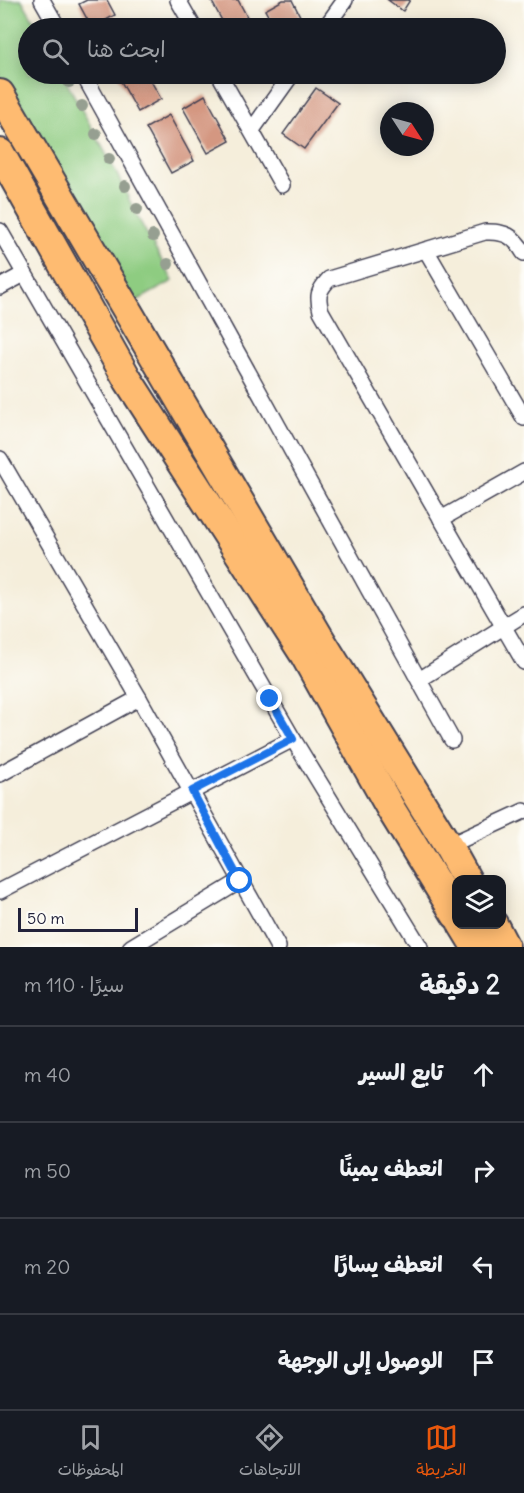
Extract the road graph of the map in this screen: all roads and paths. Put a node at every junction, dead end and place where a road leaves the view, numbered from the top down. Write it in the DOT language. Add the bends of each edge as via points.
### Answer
graph roads {
  1 [pos="42,0"];
  2 [pos="178,0"];
  3 [pos="345,0"];
  4 [pos="52,18"];
  5 [pos="188,18"];
  6 [pos="332,18"];
  7 [pos="89,84"];
  8 [pos="225,84"];
  9 [pos="285,84"];
  10 [pos="0,94"];
  11 [pos="252,130"];
  12 [pos="0,153"];
  13 [pos="282,185"];
  14 [pos="0,231"];
  15 [pos="426,250"];
  16 [pos="524,253"];
  17 [pos="24,274"];
  18 [pos="0,287"];
  19 [pos="524,418"];
  20 [pos="0,459"];
  21 [pos="524,472"];
  22 [pos="441,519"];
  23 [pos="524,614"];
  24 [pos="504,627"];
  25 [pos="524,662"];
  26 [pos="419,680"];
  27 [pos="139,698"];
  28 [pos="293,739"];
  29 [pos="452,740"];
  30 [pos="0,774"];
  31 [pos="192,791"];
  32 [pos="524,811"];
  33 [pos="448,846"];
  34 [pos="465,875"];
  35 [pos="240,881"];
  36 [pos="0,891"];
  37 [pos="452,908"];
  38 [pos="465,929"];
  39 [pos="496,929"];
  40 [pos="130,947"];
  41 [pos="278,947"];
  42 [pos="420,947"];
  43 [pos="476,947"];
  44 [pos="505,947"];
  1 -- 4 [label="street"];
  2 -- 5 [label="street"];
  3 -- 6 [label="street"];
  7 -- 26 [label="street"];
  8 -- 11 [label="street"];
  9 -- 11 [label="street"];
  10 -- 33 [label="highway" via="316,632"];
  11 -- 13 [label="street"];
  12 -- 37 [label="highway" via="128,380 304,654"];
  14 -- 17 [label="street"];
  15 -- 16 [label="street" via="496,231 515,240"];
  15 -- 19 [label="street"];
  15 -- 22 [label="street" via="329,279 318,300"];
  17 -- 18 [label="street"];
  17 -- 28 [label="street"];
  20 -- 27 [label="street"];
  21 -- 22 [label="street"];
  22 -- 24 [label="street"];
  23 -- 24 [label="street"];
  24 -- 25 [label="street"];
  24 -- 26 [label="street"];
  26 -- 29 [label="street"];
  27 -- 30 [label="street"];
  27 -- 31 [label="street"];
  28 -- 31 [label="street"];
  28 -- 42 [label="street"];
  31 -- 35 [label="street"];
  31 -- 36 [label="street"];
  32 -- 33 [label="street"];
  33 -- 34 [label="highway"];
  35 -- 40 [label="street"];
  35 -- 41 [label="street"];
  38 -- 43 [label="highway"];
  39 -- 44 [label="highway"];
}
